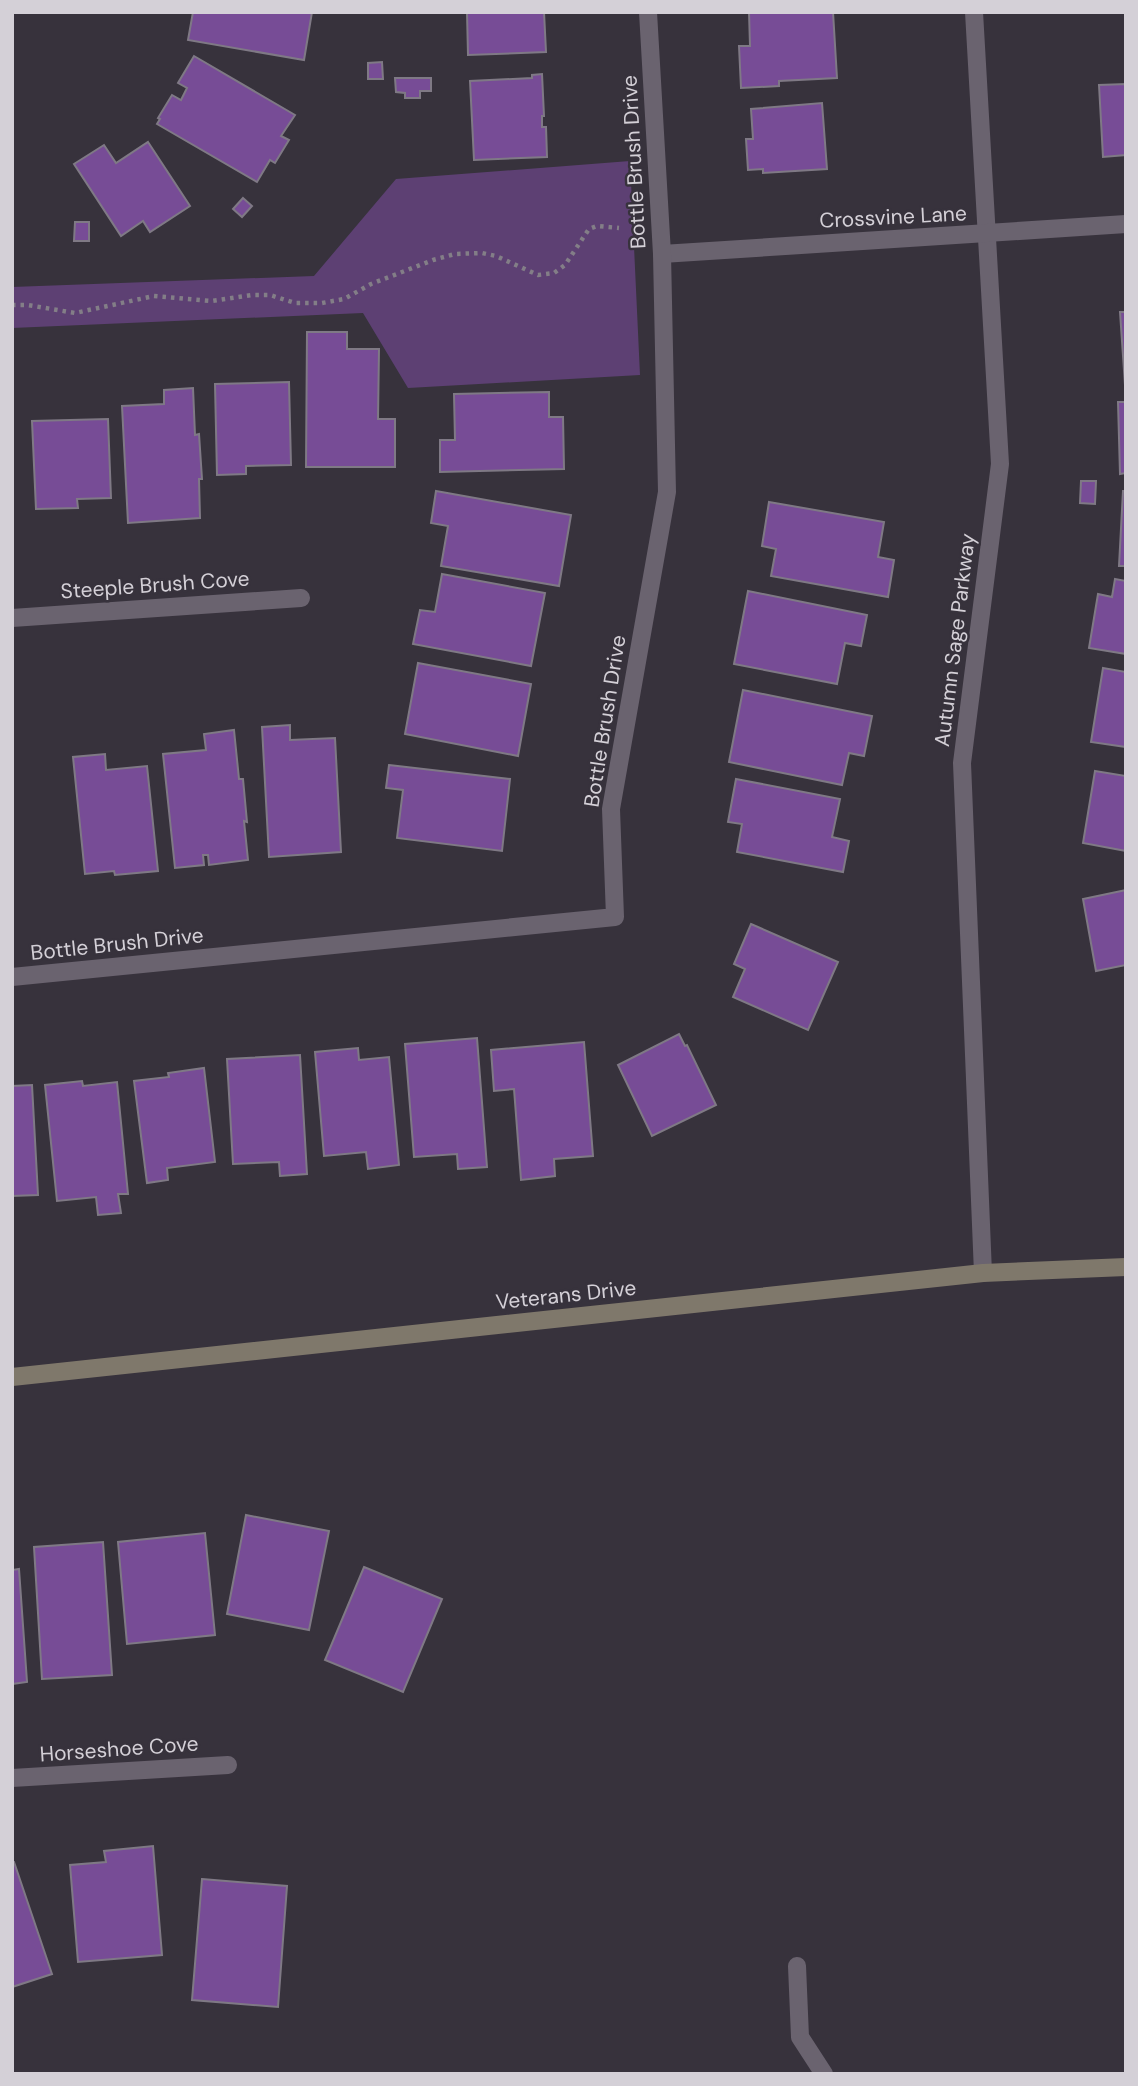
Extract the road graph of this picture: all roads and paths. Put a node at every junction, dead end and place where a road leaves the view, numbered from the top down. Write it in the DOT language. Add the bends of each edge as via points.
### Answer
graph roads {
  1 [pos="648,12"];
  2 [pos="974,12"];
  3 [pos="1126,224"];
  4 [pos="620,228"];
  5 [pos="987,234"];
  6 [pos="662,254"];
  7 [pos="12,304"];
  8 [pos="301,598"];
  9 [pos="12,618"];
  10 [pos="13,972"];
  11 [pos="1126,1266"];
  12 [pos="983,1273"];
  13 [pos="12,1377"];
  14 [pos="228,1765"];
  15 [pos="12,1778"];
  16 [pos="797,1966"];
  17 [pos="824,2074"];
  1 -- 6 [label="street, Bottle Brush Drive"];
  2 -- 5 [label="street, Autumn Sage Parkway"];
  3 -- 5 [label="street, Crossvine Lane"];
  4 -- 7 [label="path" via="589,229 565,265 554,273 538,275 482,253 455,254 371,284 344,299 322,303 295,303 270,295 211,301 153,296 75,313"];
  5 -- 6 [label="street, Crossvine Lane"];
  5 -- 12 [label="street, Autumn Sage Parkway" via="1000,464 962,763"];
  6 -- 10 [label="street, Bottle Brush Drive" via="667,492 611,809 615,917"];
  8 -- 9 [label="street, Steeple Brush Cove"];
  11 -- 12 [label="main road, Veterans Drive"];
  12 -- 13 [label="main road, Veterans Drive"];
  14 -- 15 [label="street, Horseshoe Cove"];
  16 -- 17 [label="street" via="800,2037"];
}
